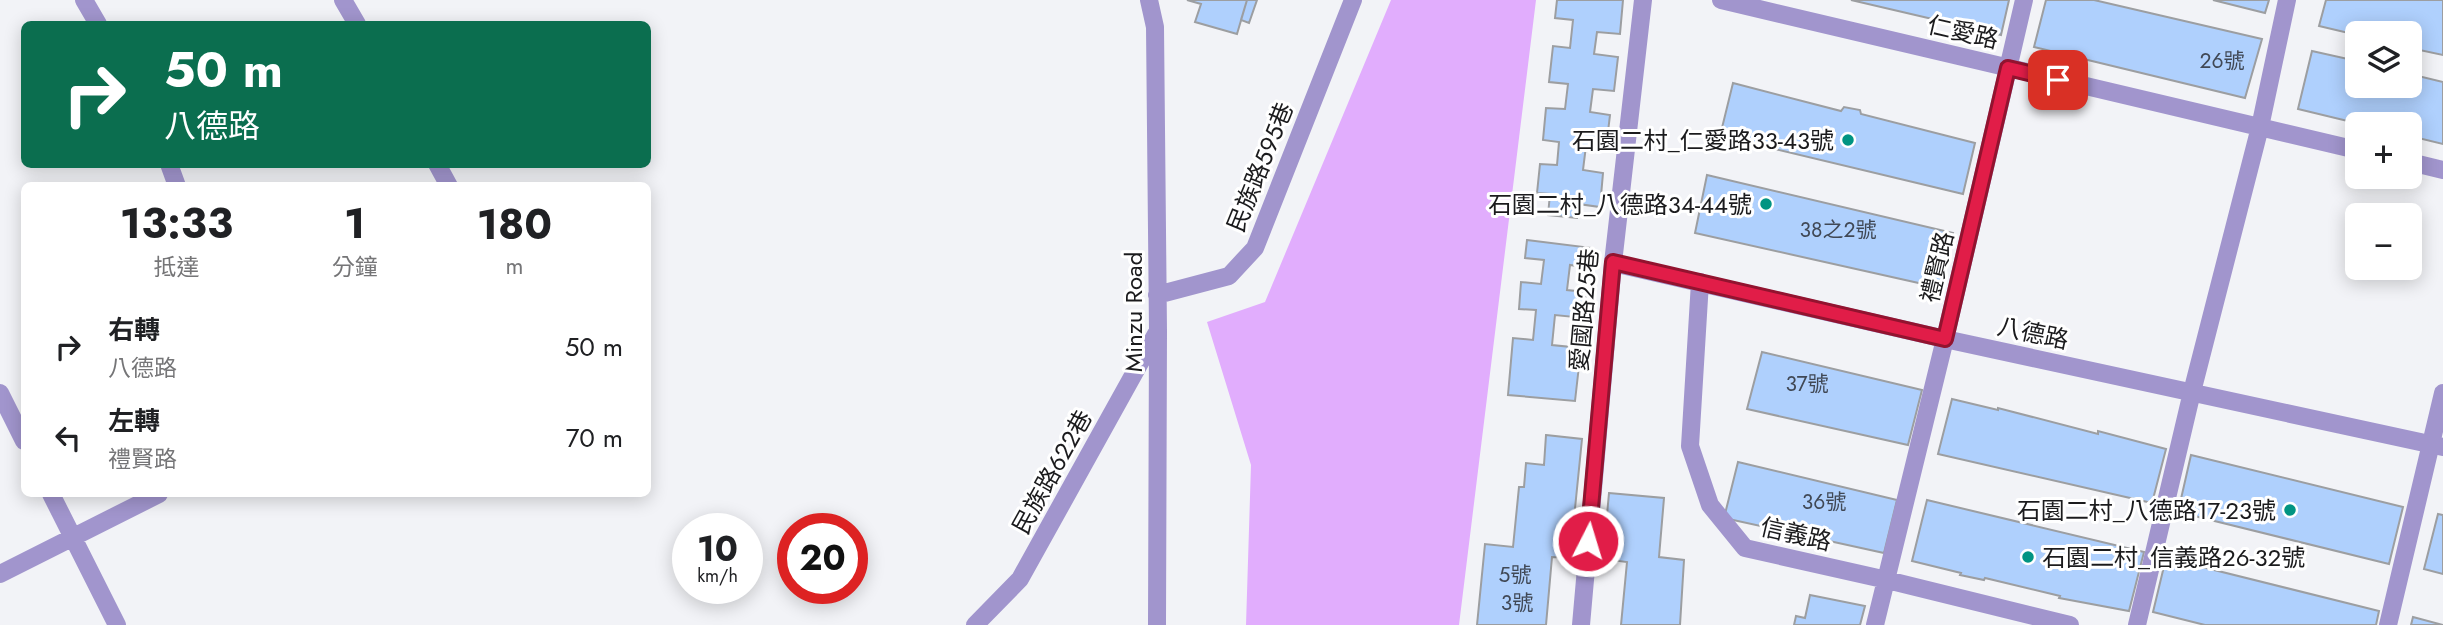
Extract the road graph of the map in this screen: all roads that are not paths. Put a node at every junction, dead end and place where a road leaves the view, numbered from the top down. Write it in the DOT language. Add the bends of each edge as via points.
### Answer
graph roads {
  1 [pos="84,0"];
  2 [pos="343,0"];
  3 [pos="1149,0"];
  4 [pos="1353,0"];
  5 [pos="1643,0"];
  6 [pos="1721,0"];
  7 [pos="2024,0"];
  8 [pos="2287,0"];
  9 [pos="97,21"];
  10 [pos="355,21"];
  11 [pos="2008,68"];
  12 [pos="2260,127"];
  13 [pos="2345,147"];
  14 [pos="2422,165"];
  15 [pos="2443,170"];
  16 [pos="1613,262"];
  17 [pos="1700,282"];
  18 [pos="1157,295"];
  19 [pos="1158,331"];
  20 [pos="1945,339"];
  21 [pos="2192,391"];
  22 [pos="0,393"];
  23 [pos="2443,393"];
  24 [pos="21,435"];
  25 [pos="2437,445"];
  26 [pos="52,497"];
  27 [pos="153,497"];
  28 [pos="73,538"];
  29 [pos="0,574"];
  30 [pos="1887,580"];
  31 [pos="117,625"];
  32 [pos="975,625"];
  33 [pos="1157,625"];
  34 [pos="1581,625"];
  35 [pos="1875,625"];
  36 [pos="2070,625"];
  37 [pos="2137,625"];
  38 [pos="2389,625"];
  1 -- 9 [label="street"];
  2 -- 10 [label="street"];
  3 -- 18 [label="street, Minzu Road" via="1155,27"];
  4 -- 18 [label="street, 民族路595巷" via="1255,248 1228,276"];
  5 -- 16 [label="street, 愛國路25巷"];
  6 -- 11 [label="street, 仁愛路"];
  7 -- 11 [label="street, 禮賢路"];
  8 -- 12 [label="street"];
  11 -- 12 [label="street, 仁愛路"];
  11 -- 20 [label="street, 禮賢路"];
  12 -- 13 [label="street, 仁愛路"];
  12 -- 21 [label="street"];
  14 -- 15 [label="street"];
  16 -- 17 [label="street, 八德路"];
  16 -- 34 [label="street, 愛國路25巷"];
  17 -- 20 [label="street, 八德路"];
  17 -- 30 [label="street, 信義路" via="1690,446 1710,505 1745,548"];
  18 -- 19 [label="street, Minzu Road"];
  19 -- 32 [label="street, 民族路622巷" via="1020,579"];
  19 -- 33 [label="street, Minzu Road"];
  20 -- 21 [label="street, 八德路"];
  20 -- 30 [label="street, 禮賢路"];
  21 -- 25 [label="street, 八德路"];
  21 -- 37 [label="street"];
  22 -- 24 [label="street"];
  23 -- 25 [label="street"];
  25 -- 38 [label="street"];
  26 -- 28 [label="street"];
  27 -- 28 [label="street"];
  28 -- 29 [label="street"];
  28 -- 31 [label="street"];
  30 -- 35 [label="street, 禮賢路"];
  30 -- 36 [label="street, 信義路"];
}
